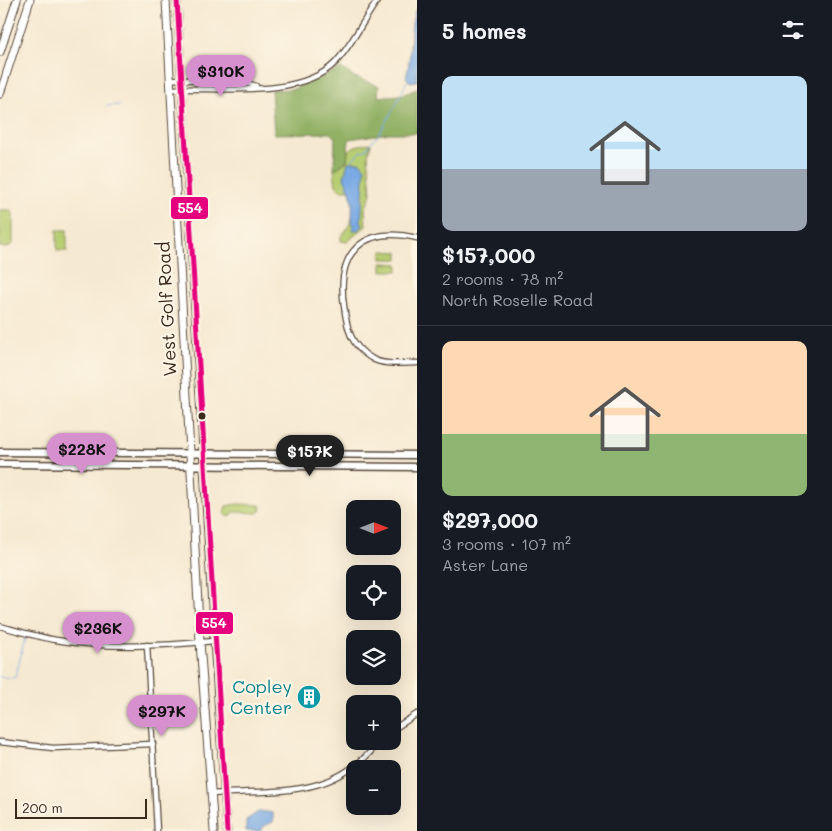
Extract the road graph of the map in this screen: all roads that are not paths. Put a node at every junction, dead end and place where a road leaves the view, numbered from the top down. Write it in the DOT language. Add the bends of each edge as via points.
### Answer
graph roads {
  1 [pos="17,0"];
  2 [pos="30,0"];
  3 [pos="166,0"];
  4 [pos="176,0"];
  5 [pos="378,0"];
  6 [pos="0,52"];
  7 [pos="170,79"];
  8 [pos="181,79"];
  9 [pos="260,87"];
  10 [pos="182,88"];
  11 [pos="171,89"];
  12 [pos="0,94"];
  13 [pos="417,238"];
  14 [pos="417,363"];
  15 [pos="0,452"];
  16 [pos="190,453"];
  17 [pos="203,453"];
  18 [pos="417,455"];
  19 [pos="0,464"];
  20 [pos="191,466"];
  21 [pos="204,466"];
  22 [pos="417,467"];
  23 [pos="0,626"];
  24 [pos="214,641"];
  25 [pos="200,642"];
  26 [pos="147,645"];
  27 [pos="417,714"];
  28 [pos="401,724"];
  29 [pos="0,742"];
  30 [pos="152,744"];
  31 [pos="373,750"];
  32 [pos="224,793"];
  33 [pos="212,794"];
  34 [pos="157,831"];
  35 [pos="214,831"];
  36 [pos="227,831"];
  1 -- 6 [label="main road"];
  2 -- 12 [label="main road"];
  3 -- 7 [label="main road, West Golf Road"];
  4 -- 8 [label="main road, West Golf Road"];
  5 -- 9 [label="street" via="342,54 325,71 292,85"];
  7 -- 8 [label="street"];
  7 -- 11 [label="main road, West Golf Road"];
  8 -- 9 [label="street" via="244,82"];
  8 -- 10 [label="main road, West Golf Road"];
  9 -- 10 [label="street"];
  10 -- 11 [label="street"];
  10 -- 17 [label="main road, West Golf Road"];
  11 -- 16 [label="main road, West Golf Road"];
  13 -- 14 [label="street" via="391,233 369,238 350,255 343,271 342,288 347,328 354,343 373,360"];
  15 -- 16 [label="main road"];
  16 -- 17 [label="main road"];
  16 -- 20 [label="main road, West Golf Road"];
  17 -- 18 [label="main road"];
  17 -- 21 [label="main road, West Golf Road"];
  19 -- 20 [label="main road"];
  20 -- 21 [label="main road"];
  20 -- 25 [label="main road, West Golf Road"];
  21 -- 22 [label="main road"];
  21 -- 24 [label="main road, West Golf Road"];
  23 -- 26 [label="street" via="55,640"];
  24 -- 25 [label="street"];
  24 -- 32 [label="main road, West Golf Road"];
  25 -- 26 [label="street"];
  25 -- 33 [label="main road, West Golf Road"];
  26 -- 30 [label="street"];
  27 -- 28 [label="street"];
  29 -- 30 [label="street" via="53,748"];
  30 -- 34 [label="street"];
  31 -- 32 [label="street" via="351,771 333,780 287,790"];
  32 -- 33 [label="street"];
  32 -- 36 [label="main road, West Golf Road"];
  33 -- 35 [label="main road, West Golf Road"];
}
